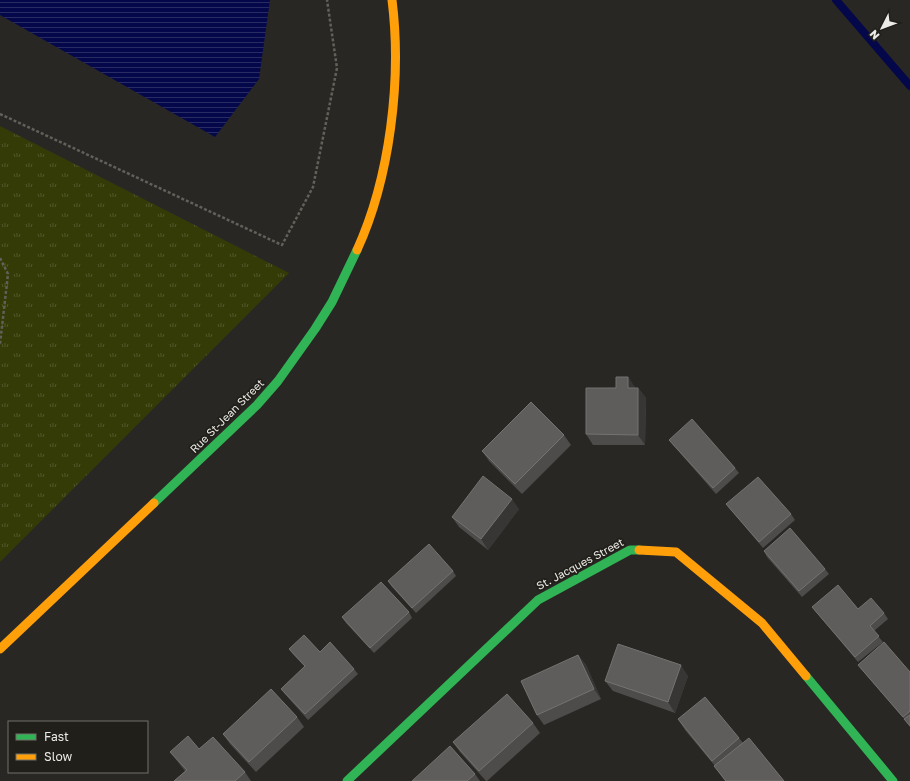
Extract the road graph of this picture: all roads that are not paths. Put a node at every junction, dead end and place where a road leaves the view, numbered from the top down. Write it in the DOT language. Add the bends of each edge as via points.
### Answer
graph roads {
  1 [pos="392,0"];
  2 [pos="0,649"];
  3 [pos="347,781"];
  4 [pos="893,781"];
  1 -- 2 [label="main road, Rue St-Jean Street" via="395,38 393,106 380,184 349,269 328,308 292,362 257,405"];
  3 -- 4 [label="main road, St. Jacques Street" via="538,600 630,550 676,552 762,623"];
}
